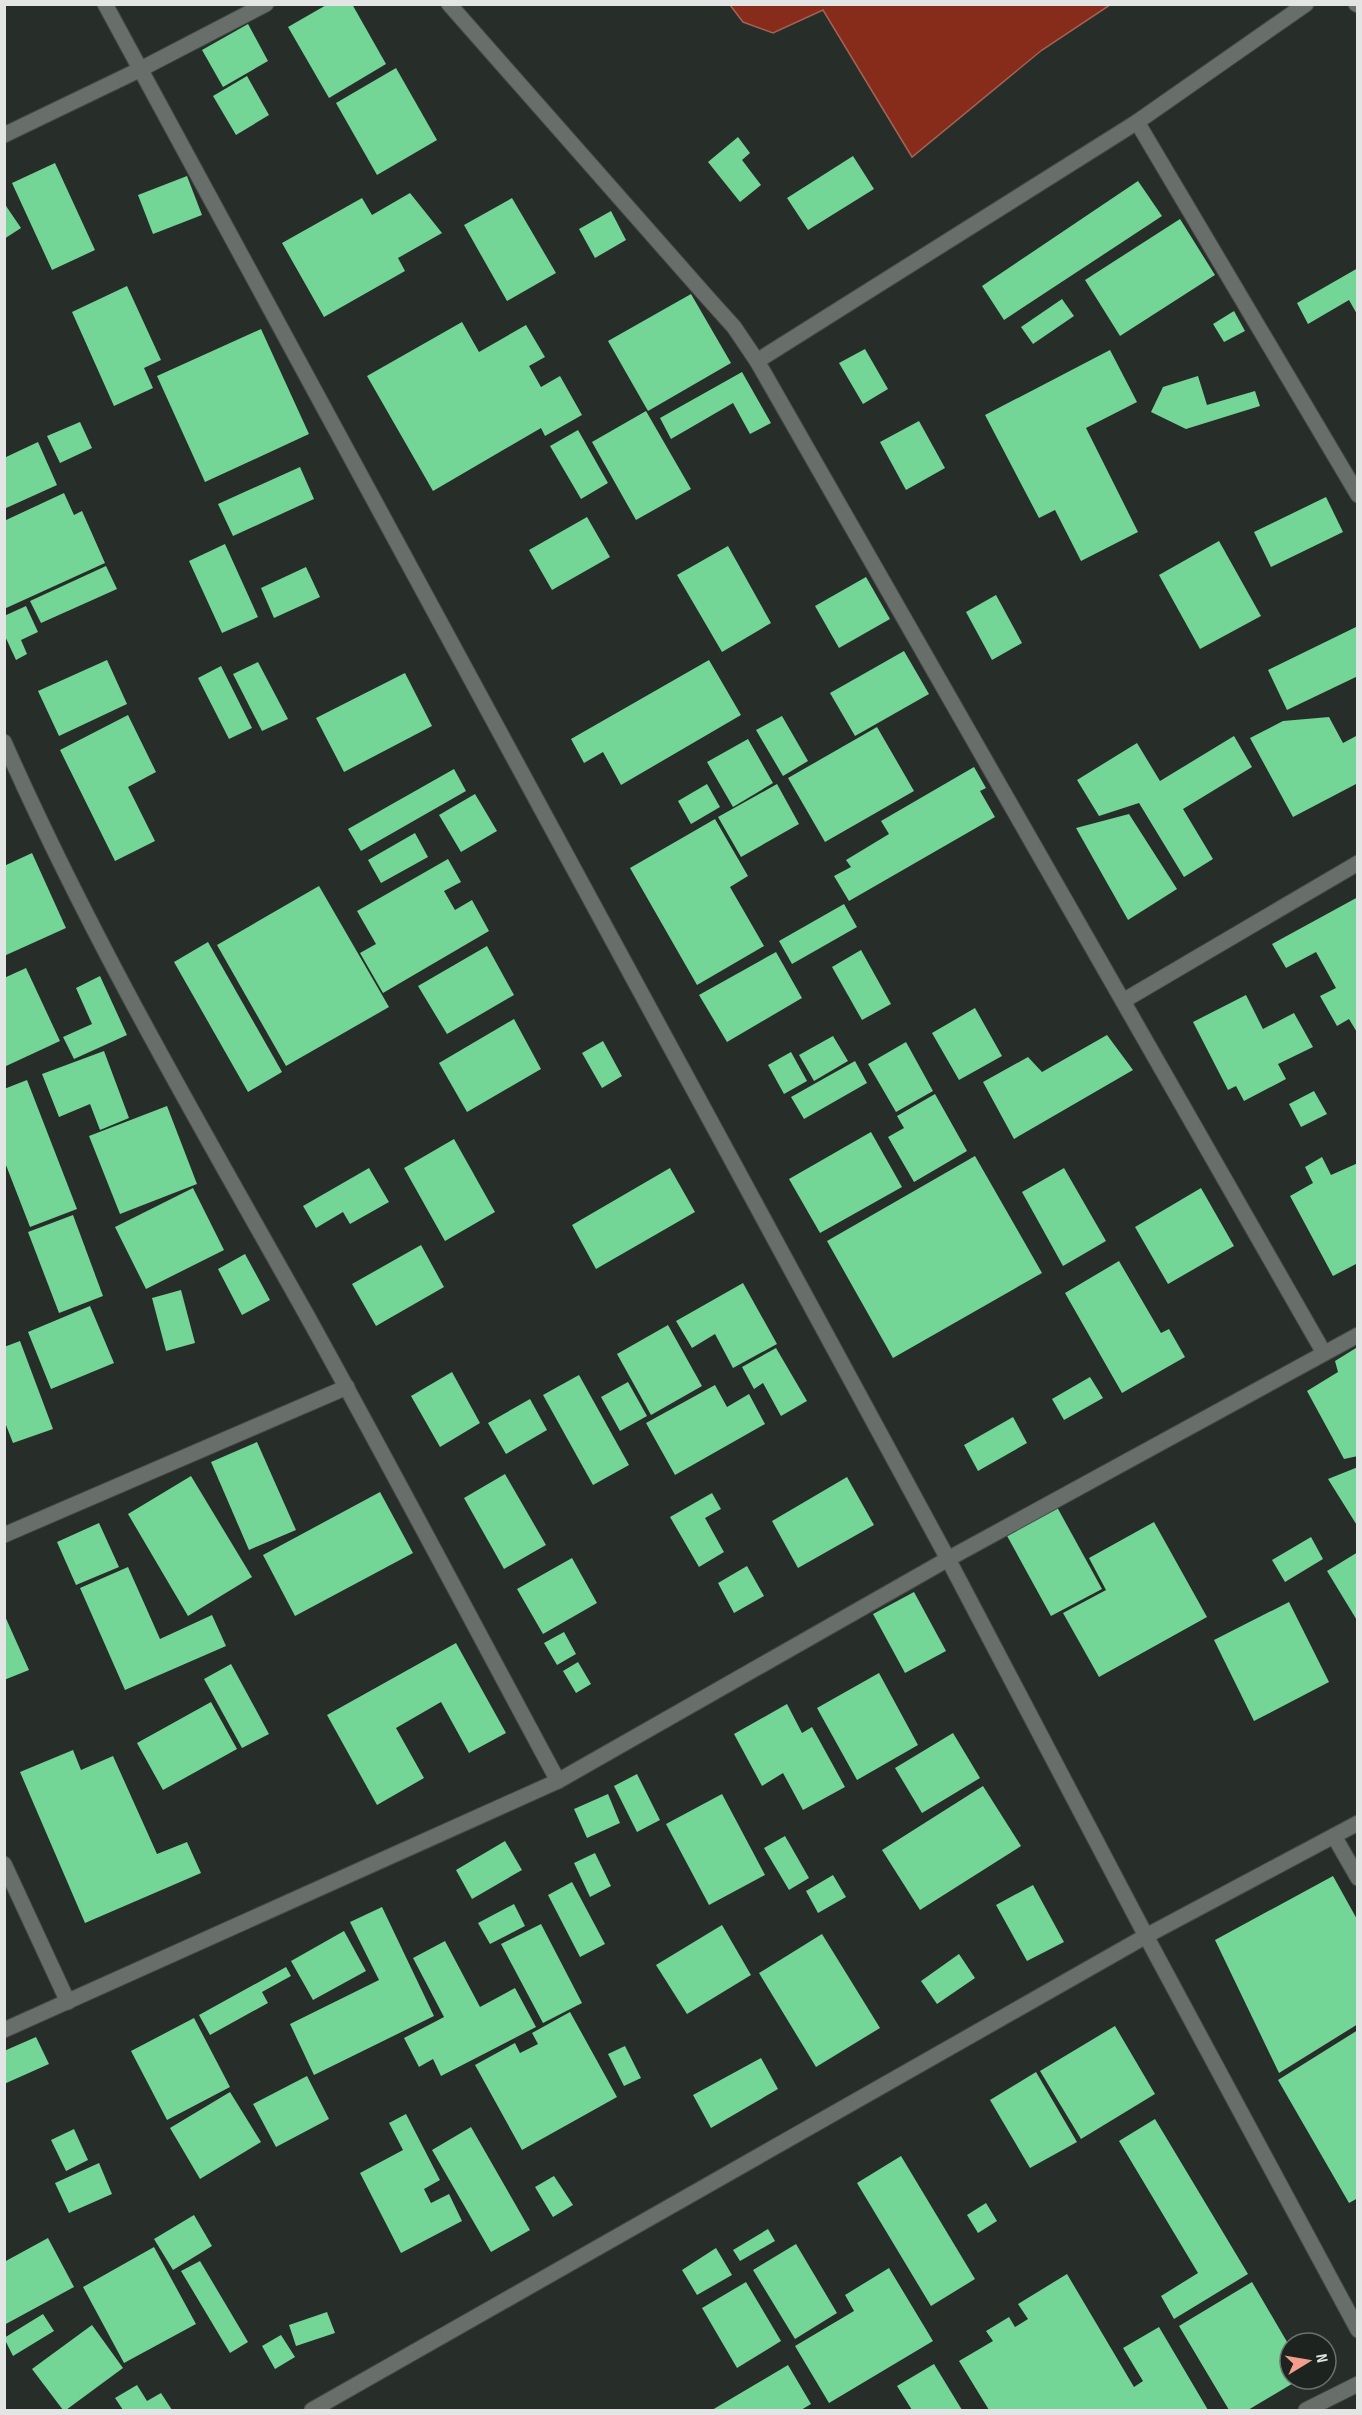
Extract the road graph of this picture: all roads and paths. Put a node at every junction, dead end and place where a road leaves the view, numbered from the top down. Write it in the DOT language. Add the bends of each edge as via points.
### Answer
graph roads {
  1 [pos="105,4"];
  2 [pos="266,4"];
  3 [pos="449,4"];
  4 [pos="1306,4"];
  5 [pos="139,70"];
  6 [pos="1137,122"];
  7 [pos="4,135"];
  8 [pos="757,361"];
  9 [pos="1358,495"];
  10 [pos="4,742"];
  11 [pos="1358,863"];
  12 [pos="1123,1001"];
  13 [pos="1358,1335"];
  14 [pos="1324,1353"];
  15 [pos="347,1388"];
  16 [pos="4,1535"];
  17 [pos="948,1559"];
  18 [pos="558,1781"];
  19 [pos="1358,1823"];
  20 [pos="1334,1836"];
  21 [pos="4,1864"];
  22 [pos="1358,1878"];
  23 [pos="1146,1936"];
  24 [pos="68,2002"];
  25 [pos="4,2030"];
  26 [pos="1358,2330"];
  27 [pos="1358,2384"];
  28 [pos="312,2410"];
  29 [pos="1306,2410"];
  1 -- 5 [label="street"];
  2 -- 5 [label="street"];
  3 -- 8 [label="street" via="734,327"];
  4 -- 6 [label="street"];
  5 -- 7 [label="street"];
  5 -- 17 [label="street"];
  6 -- 8 [label="street"];
  6 -- 9 [label="street"];
  8 -- 12 [label="street"];
  10 -- 15 [label="street" via="96,935"];
  11 -- 12 [label="street"];
  12 -- 14 [label="street"];
  13 -- 14 [label="street"];
  14 -- 17 [label="street"];
  15 -- 16 [label="street"];
  15 -- 18 [label="street"];
  17 -- 18 [label="street"];
  17 -- 23 [label="street"];
  18 -- 24 [label="street"];
  19 -- 20 [label="street"];
  20 -- 22 [label="street"];
  20 -- 23 [label="street"];
  21 -- 24 [label="street"];
  23 -- 26 [label="street"];
  23 -- 28 [label="street"];
  24 -- 25 [label="street"];
  27 -- 29 [label="street"];
}
